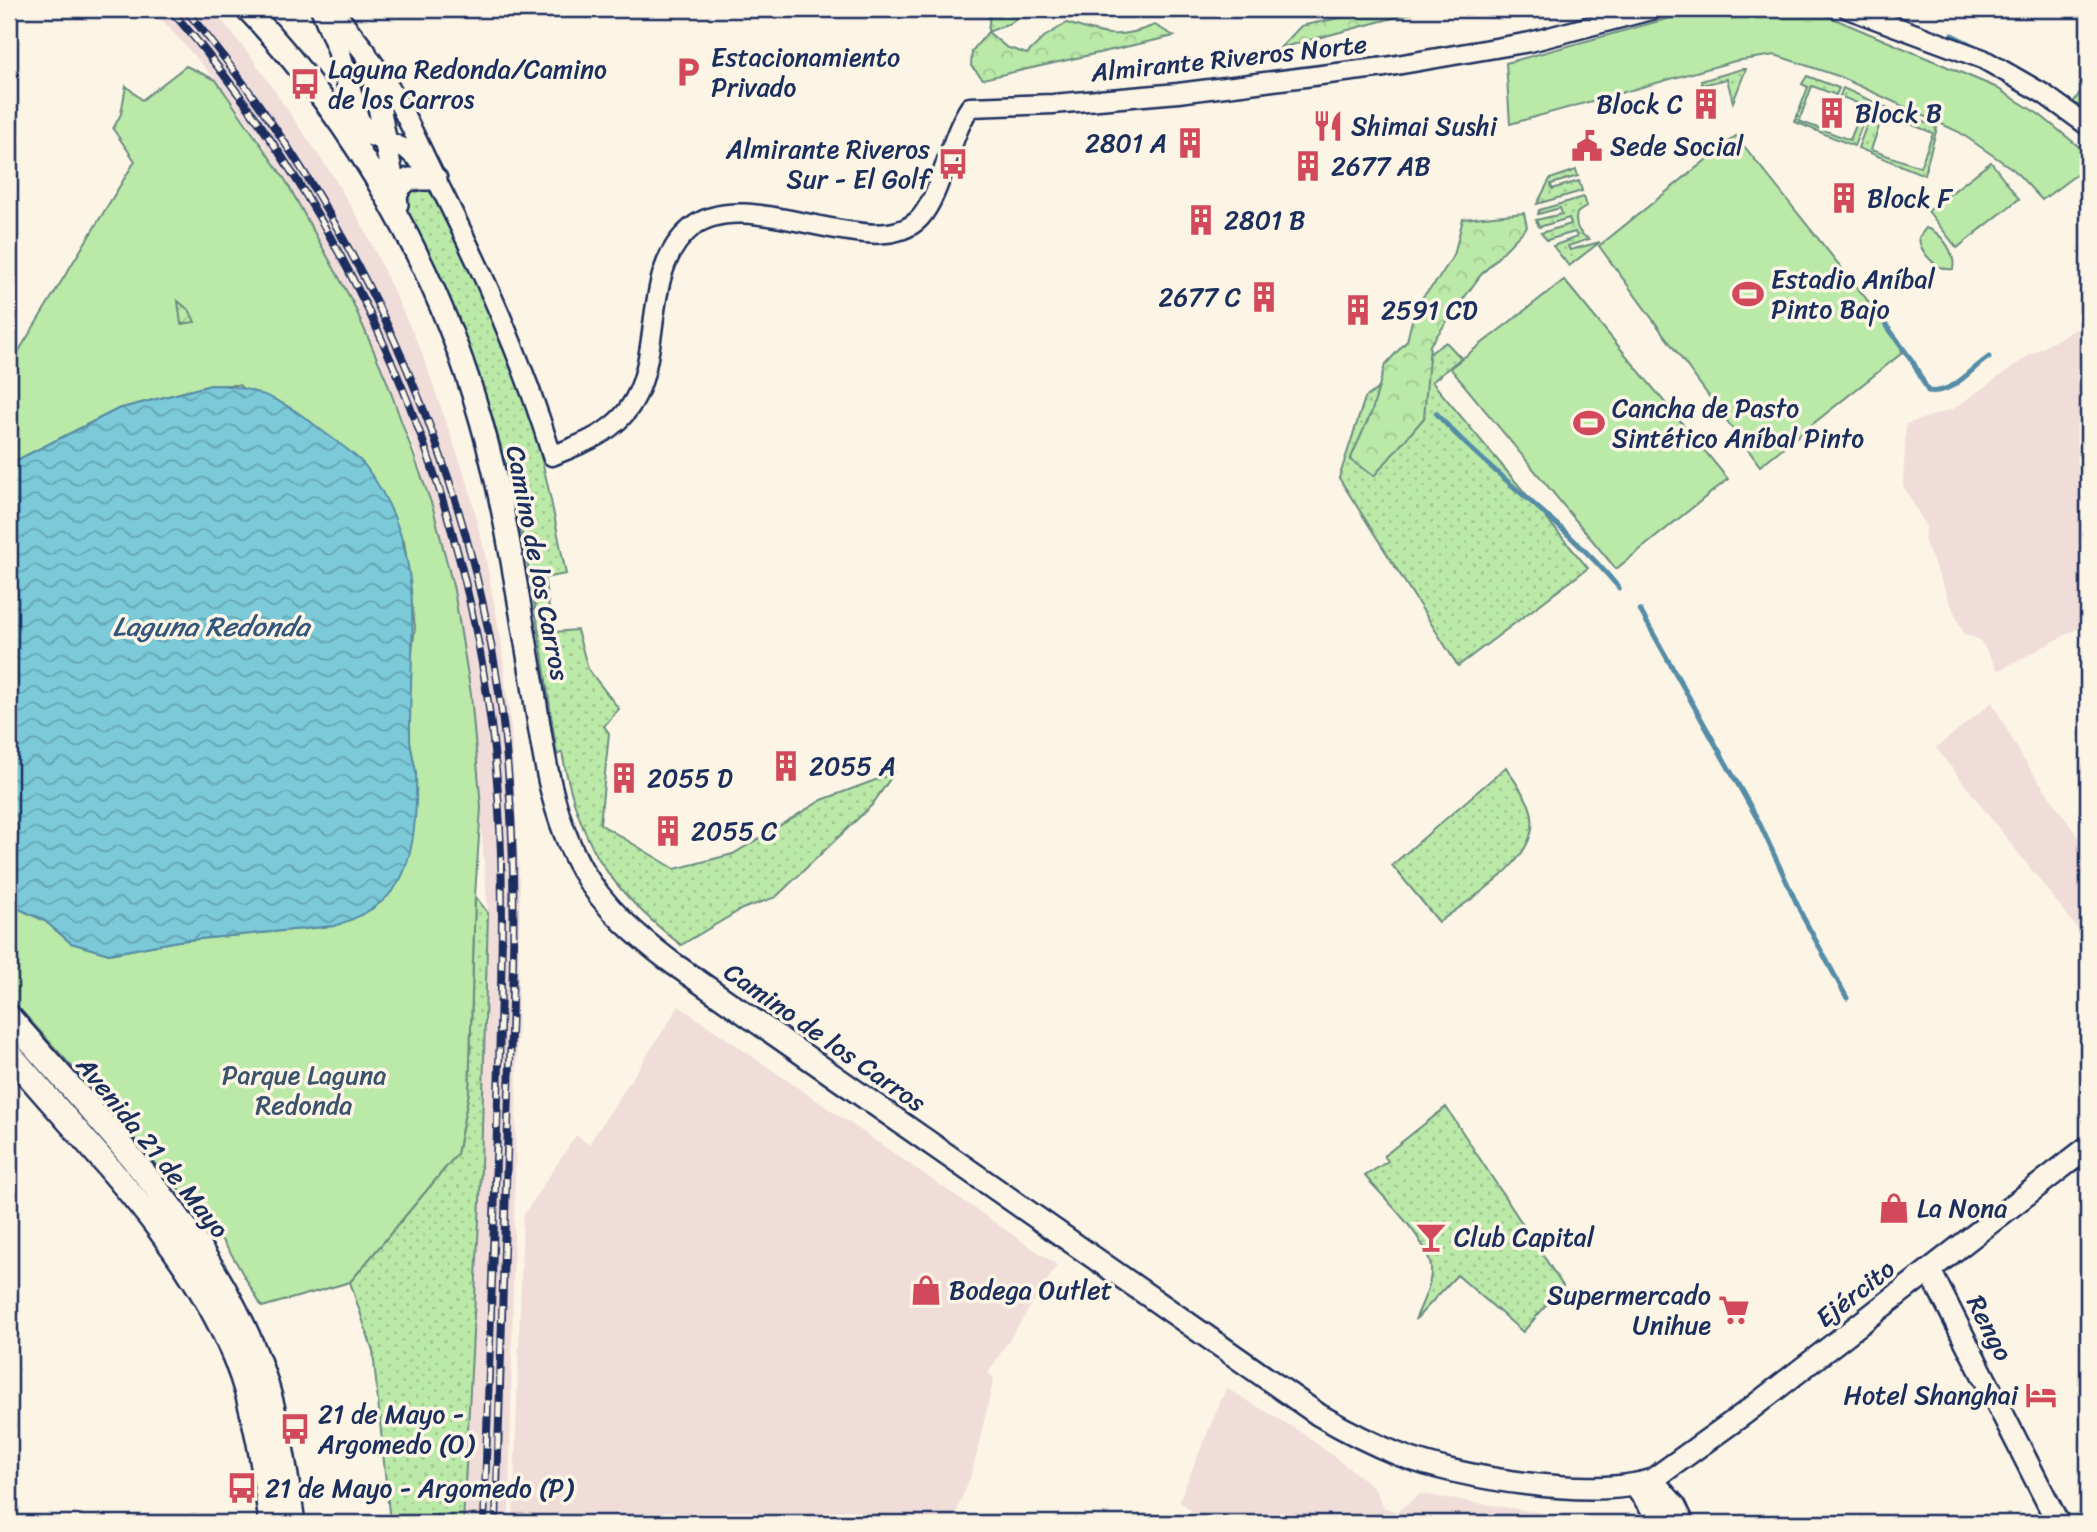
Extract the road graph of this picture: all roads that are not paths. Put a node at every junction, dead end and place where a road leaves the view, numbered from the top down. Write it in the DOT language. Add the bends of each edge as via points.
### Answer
graph roads {
  1 [pos="247,9"];
  2 [pos="322,9"];
  3 [pos="331,9"];
  4 [pos="1656,9"];
  5 [pos="1848,9"];
  6 [pos="365,52"];
  7 [pos="2088,126"];
  8 [pos="385,140"];
  9 [pos="436,179"];
  10 [pos="395,199"];
  11 [pos="402,227"];
  12 [pos="9,1017"];
  13 [pos="9,1053"];
  14 [pos="2088,1147"];
  15 [pos="1930,1271"];
  16 [pos="1644,1483"];
  17 [pos="271,1523"];
  18 [pos="293,1523"];
  19 [pos="1657,1523"];
  20 [pos="1683,1523"];
  21 [pos="2058,1523"];
  1 -- 11 [label="main road" via="315,88 353,142"];
  2 -- 8 [label="main road" via="358,120 369,134"];
  3 -- 6 [label="main road"];
  4 -- 9 [label="street, Almirante Riveros Norte" via="1530,41 1385,67 1178,93 970,107 952,139 930,200 906,229 882,234 747,214 712,216 693,226 667,261 635,399 615,425 552,456 498,307"];
  5 -- 7 [label="street" via="1983,59"];
  6 -- 8 [label="main road" via="376,80"];
  6 -- 9 [label="street" via="419,139"];
  8 -- 9 [label="street" via="413,153"];
  8 -- 10 [label="main road"];
  9 -- 10 [label="main road" via="409,179"];
  10 -- 11 [label="main road"];
  11 -- 16 [label="main road, Camino de los Carros" via="455,343 491,456 554,800 582,870 616,915 671,962 824,1071 1354,1435 1401,1456 1480,1475 1573,1487"];
  12 -- 18 [label="main road, Avenida 21 de Mayo" via="161,1195 216,1271 266,1383"];
  13 -- 17 [label="main road, Avenida 21 de Mayo" via="166,1237 200,1286 246,1388"];
  14 -- 15 [label="main road, Ejército"];
  15 -- 16 [label="main road, Ejército" via="1745,1413"];
  15 -- 21 [label="main road, Rengo"];
  16 -- 19 [label="main road"];
  16 -- 20 [label="main road" via="1675,1506"];
}
